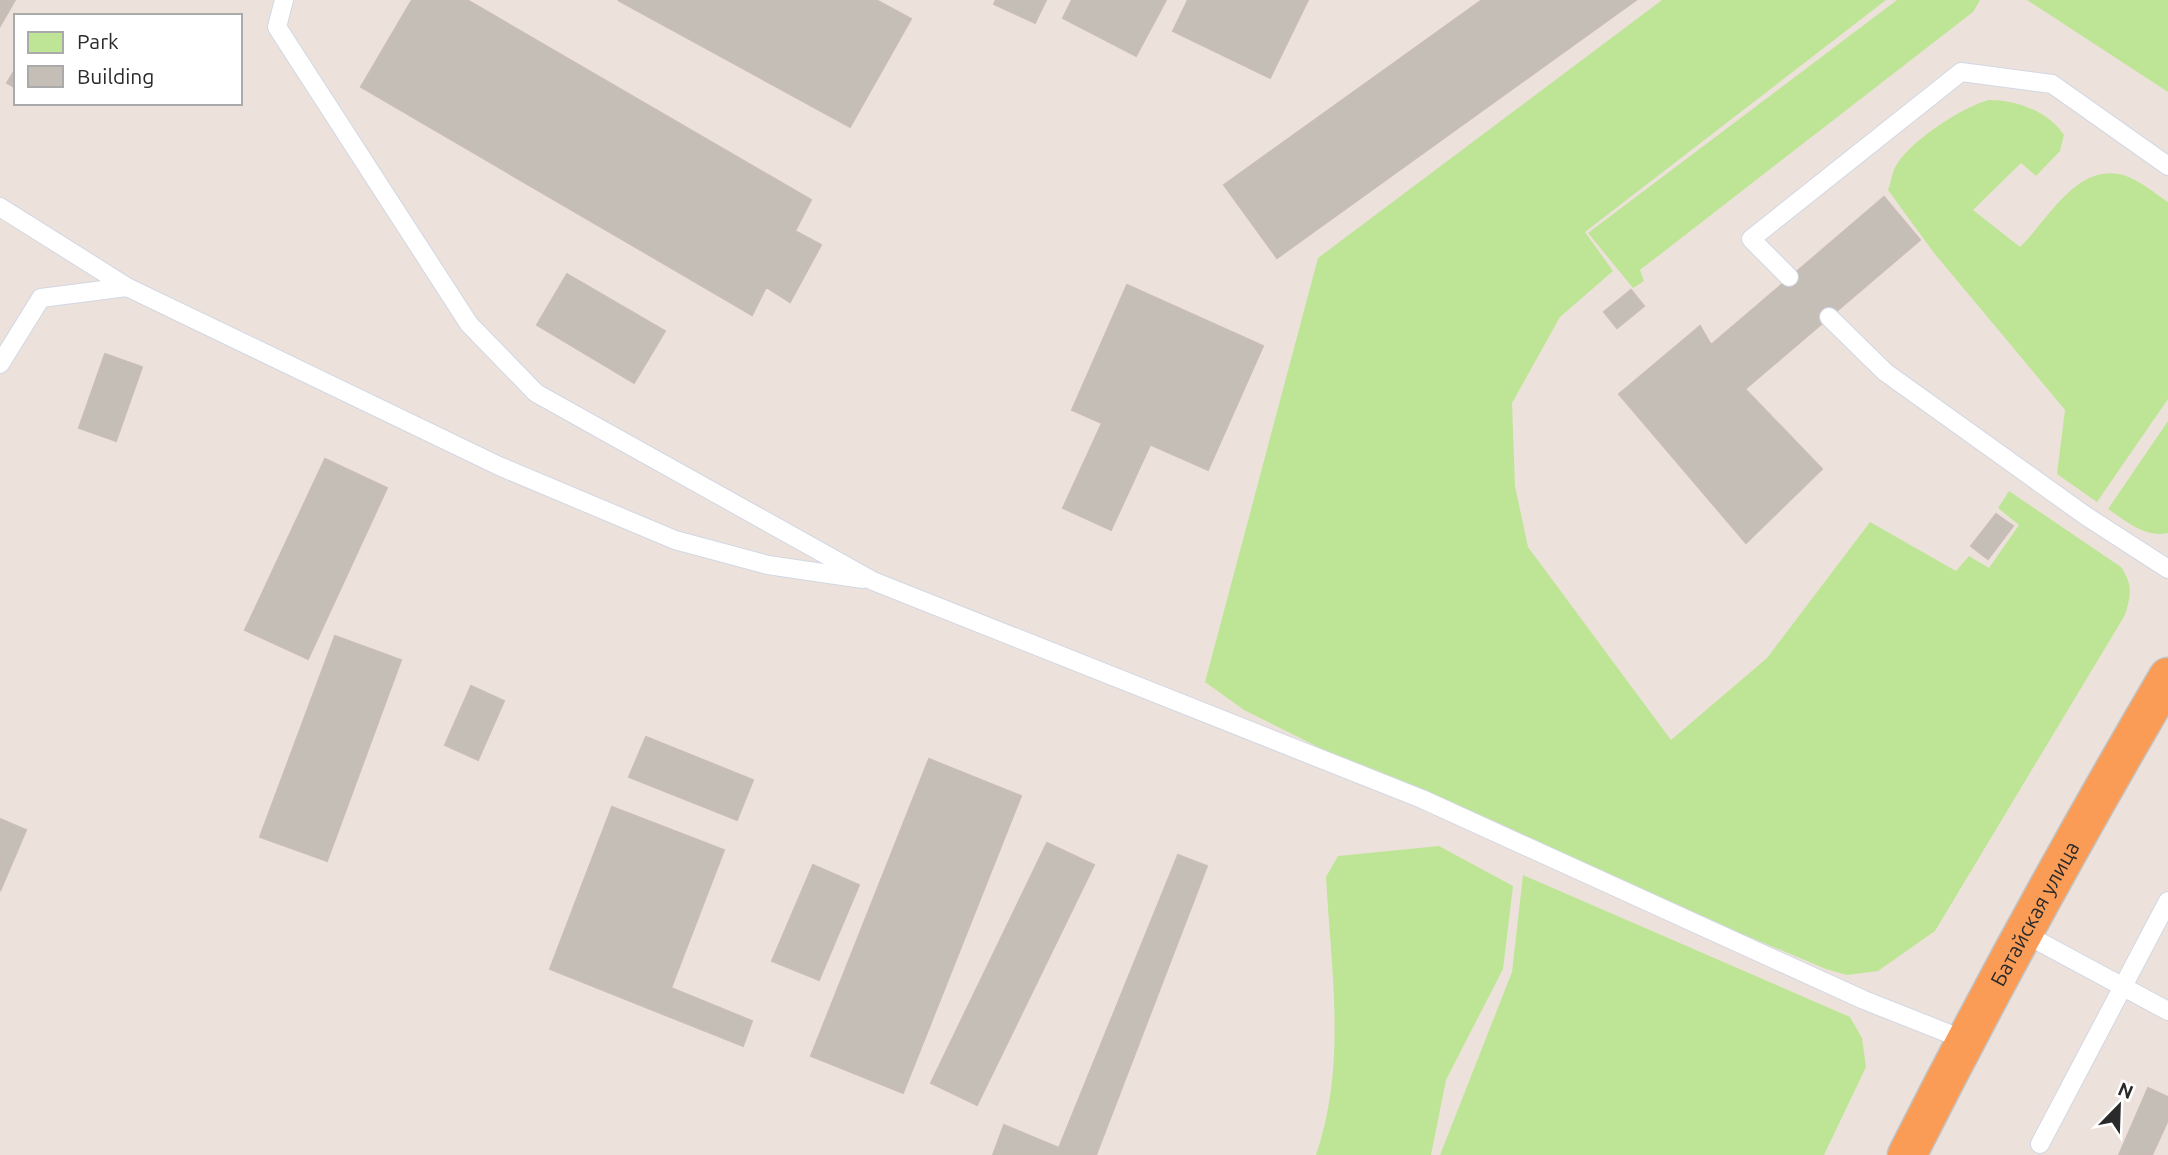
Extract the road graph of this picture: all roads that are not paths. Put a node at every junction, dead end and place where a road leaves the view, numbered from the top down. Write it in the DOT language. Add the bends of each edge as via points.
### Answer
graph roads {
  1 [pos="284,0"];
  2 [pos="2168,166"];
  3 [pos="0,207"];
  4 [pos="1789,277"];
  5 [pos="127,286"];
  6 [pos="1829,317"];
  7 [pos="0,364"];
  8 [pos="2168,569"];
  9 [pos="873,581"];
  10 [pos="2168,677"];
  11 [pos="2168,901"];
  12 [pos="2023,933"];
  13 [pos="2122,986"];
  14 [pos="2168,1011"];
  15 [pos="1965,1040"];
  16 [pos="2040,1144"];
  17 [pos="1907,1155"];
  1 -- 9 [label="lane" via="277,27 468,324 537,394"];
  2 -- 4 [label="lane" via="2052,84 1961,72 1751,239"];
  3 -- 5 [label="lane"];
  5 -- 7 [label="lane" via="41,298"];
  5 -- 9 [label="lane" via="499,466 675,540 768,565"];
  6 -- 8 [label="lane" via="1885,372"];
  9 -- 15 [label="lane" via="1422,799 1864,1000"];
  10 -- 12 [label="highway, Батайская улица"];
  11 -- 13 [label="lane"];
  12 -- 13 [label="lane"];
  12 -- 15 [label="highway, Батайская улица"];
  13 -- 14 [label="lane"];
  13 -- 16 [label="lane"];
  15 -- 17 [label="highway, Батайская улица"];
}
